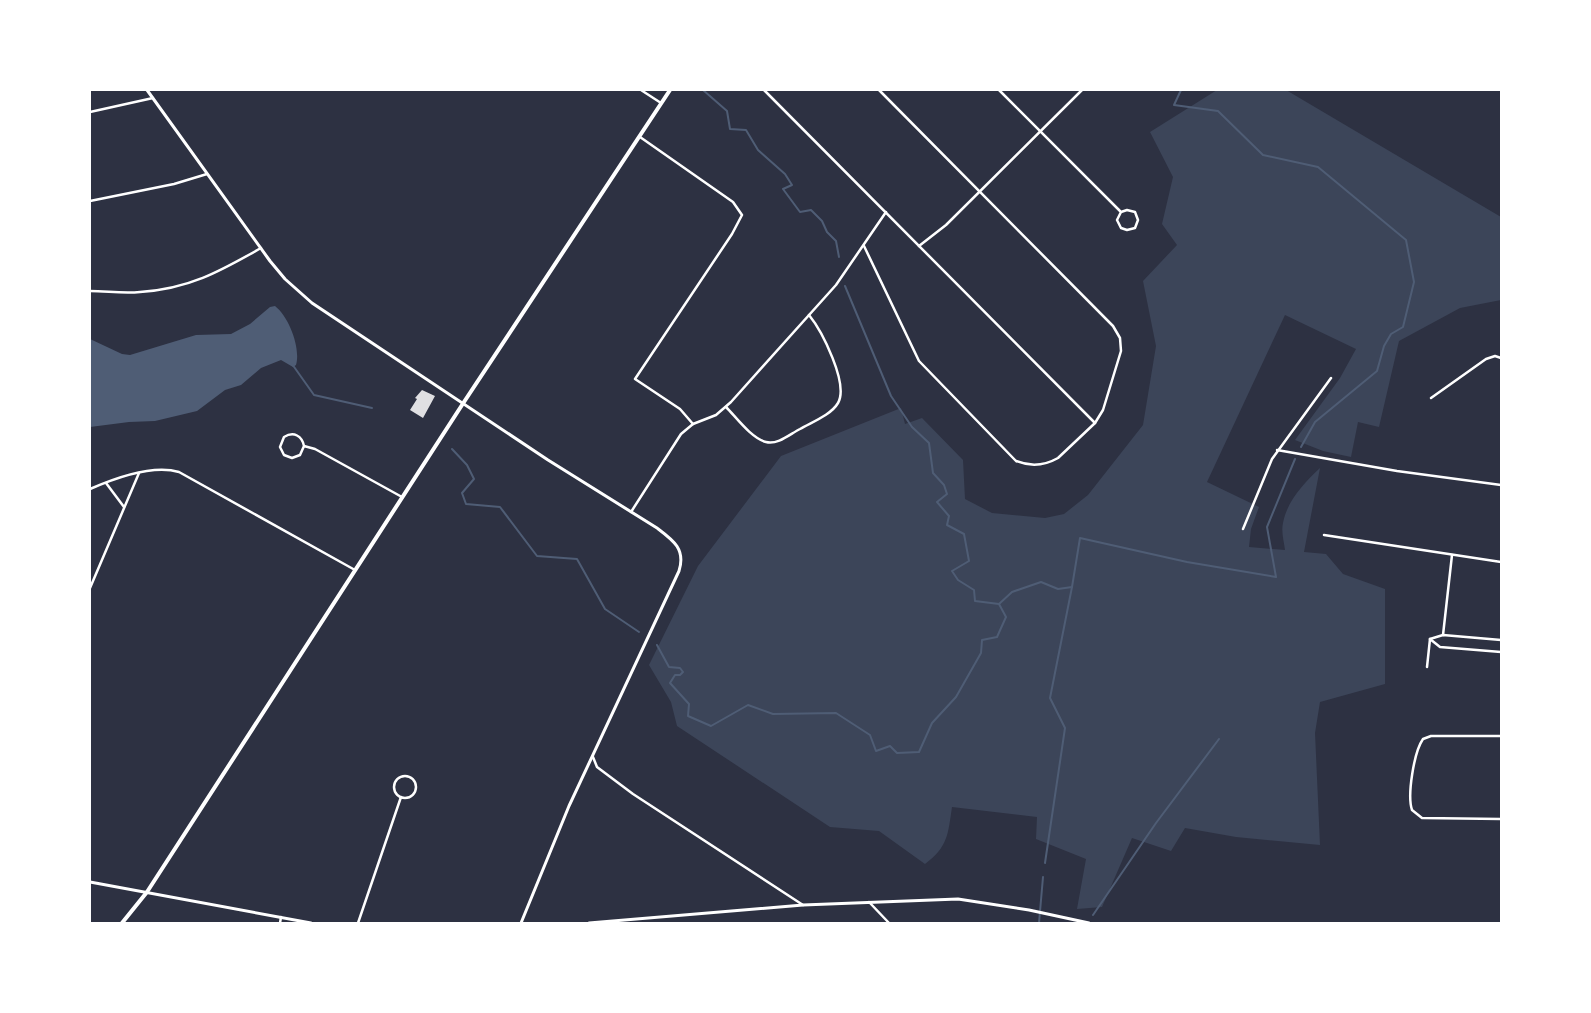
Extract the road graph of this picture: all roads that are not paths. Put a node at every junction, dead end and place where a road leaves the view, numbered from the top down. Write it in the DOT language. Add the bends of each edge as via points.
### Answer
graph roads {
  1 [pos="147,90"];
  2 [pos="641,90"];
  3 [pos="670,90"];
  4 [pos="764,90"];
  5 [pos="879,90"];
  6 [pos="1000,90"];
  7 [pos="1082,90"];
  8 [pos="153,98"];
  9 [pos="661,103"];
  10 [pos="90,112"];
  11 [pos="1041,132"];
  12 [pos="640,137"];
  13 [pos="207,174"];
  14 [pos="980,192"];
  15 [pos="90,201"];
  16 [pos="886,212"];
  17 [pos="1121,212"];
  18 [pos="864,246"];
  19 [pos="919,246"];
  20 [pos="260,248"];
  21 [pos="90,291"];
  22 [pos="809,315"];
  23 [pos="1501,358"];
  24 [pos="1331,378"];
  25 [pos="1431,398"];
  26 [pos="462,405"];
  27 [pos="726,407"];
  28 [pos="1095,423"];
  29 [pos="693,424"];
  30 [pos="304,446"];
  31 [pos="1277,450"];
  32 [pos="139,473"];
  33 [pos="105,482"];
  34 [pos="1501,485"];
  35 [pos="90,489"];
  36 [pos="403,498"];
  37 [pos="124,507"];
  38 [pos="630,512"];
  39 [pos="1243,529"];
  40 [pos="1324,535"];
  41 [pos="1452,554"];
  42 [pos="1501,562"];
  43 [pos="356,571"];
  44 [pos="90,588"];
  45 [pos="1444,635"];
  46 [pos="1430,638"];
  47 [pos="1501,640"];
  48 [pos="1501,652"];
  49 [pos="1426,667"];
  50 [pos="1501,736"];
  51 [pos="594,757"];
  52 [pos="401,797"];
  53 [pos="1501,819"];
  54 [pos="90,882"];
  55 [pos="147,892"];
  56 [pos="869,902"];
  57 [pos="803,905"];
  58 [pos="281,918"];
  59 [pos="122,923"];
  60 [pos="280,923"];
  61 [pos="311,923"];
  62 [pos="358,923"];
  63 [pos="521,923"];
  64 [pos="589,923"];
  65 [pos="888,923"];
  66 [pos="1088,923"];
  1 -- 8 [label="street"];
  2 -- 9 [label="street"];
  3 -- 9 [label="main road"];
  4 -- 16 [label="street"];
  5 -- 14 [label="street"];
  6 -- 11 [label="street"];
  7 -- 11 [label="street"];
  8 -- 10 [label="street"];
  8 -- 13 [label="street"];
  9 -- 12 [label="main road"];
  11 -- 14 [label="street"];
  11 -- 17 [label="street"];
  12 -- 26 [label="main road"];
  12 -- 29 [label="street" via="733,202 742,212 735,230 635,378 680,409"];
  13 -- 15 [label="street"];
  13 -- 20 [label="street"];
  14 -- 19 [label="street" via="940,231"];
  14 -- 28 [label="street" via="1118,334 1120,356 1103,410"];
  16 -- 18 [label="street"];
  16 -- 19 [label="street"];
  17 -- 17 [label="street" via="1118,220 1121,228 1135,228 1138,220 1135,212"];
  18 -- 22 [label="street"];
  18 -- 28 [label="street" via="919,361 1009,455 1024,464 1051,462"];
  19 -- 28 [label="street"];
  20 -- 21 [label="street" via="191,284 138,292"];
  20 -- 26 [label="street" via="285,279 312,303"];
  22 -- 27 [label="street"];
  22 -- 27 [label="street" via="823,336 841,385 835,406 781,440 771,442 758,438"];
  23 -- 25 [label="street" via="1486,359"];
  24 -- 31 [label="street"];
  26 -- 36 [label="main road"];
  26 -- 38 [label="street"];
  27 -- 29 [label="street" via="716,415"];
  29 -- 38 [label="street" via="681,434"];
  30 -- 30 [label="street" via="301,438 290,434 283,438 280,447 284,455 292,458 300,454"];
  30 -- 36 [label="street"];
  31 -- 34 [label="street"];
  31 -- 39 [label="street"];
  32 -- 33 [label="street"];
  32 -- 37 [label="street"];
  32 -- 43 [label="street" via="166,469 186,474"];
  33 -- 35 [label="street"];
  33 -- 37 [label="street"];
  36 -- 43 [label="main road"];
  37 -- 44 [label="street"];
  38 -- 51 [label="street" via="673,540 682,554 681,567"];
  40 -- 41 [label="street"];
  41 -- 42 [label="street"];
  41 -- 45 [label="street"];
  43 -- 55 [label="main road"];
  45 -- 46 [label="street"];
  45 -- 47 [label="street"];
  46 -- 48 [label="street" via="1440,646"];
  46 -- 49 [label="street"];
  50 -- 53 [label="street" via="1431,736 1423,739 1416,754 1410,800 1412,810 1422,818"];
  51 -- 57 [label="street" via="597,767 633,794"];
  51 -- 63 [label="street" via="569,806"];
  52 -- 52 [label="street" via="410,797 416,790 414,781 409,777 400,777 395,784 395,791"];
  52 -- 62 [label="street"];
  54 -- 55 [label="street"];
  55 -- 58 [label="street"];
  55 -- 59 [label="main road"];
  56 -- 57 [label="street"];
  56 -- 65 [label="street"];
  56 -- 66 [label="street" via="958,899"];
  57 -- 64 [label="street"];
  58 -- 60 [label="street"];
  58 -- 61 [label="street"];
}
